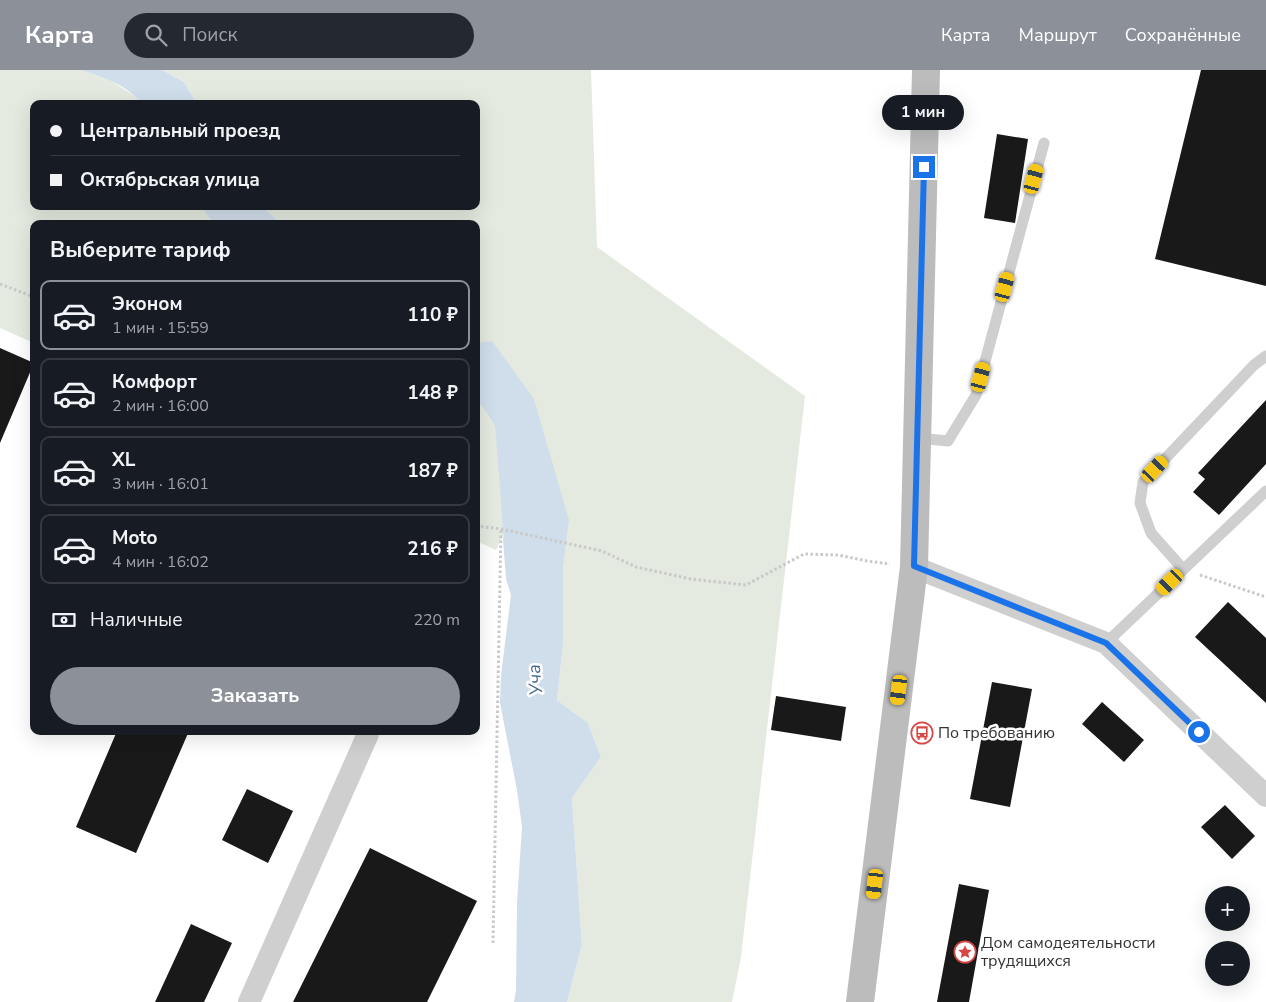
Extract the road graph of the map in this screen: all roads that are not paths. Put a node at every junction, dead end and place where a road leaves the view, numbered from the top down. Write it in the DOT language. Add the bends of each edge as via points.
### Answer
graph roads {
  1 [pos="926,70"];
  2 [pos="1044,143"];
  3 [pos="1266,356"];
  4 [pos="917,438"];
  5 [pos="1266,491"];
  6 [pos="914,566"];
  7 [pos="1183,569"];
  8 [pos="1106,643"];
  9 [pos="368,735"];
  10 [pos="1266,796"];
  11 [pos="249,1002"];
  12 [pos="860,1002"];
  1 -- 4 [label="street"];
  2 -- 4 [label="lane" via="976,395 948,441"];
  3 -- 7 [label="lane" via="1143,482 1140,504 1151,533"];
  4 -- 6 [label="street"];
  5 -- 7 [label="lane"];
  6 -- 8 [label="street"];
  6 -- 12 [label="street"];
  7 -- 8 [label="lane"];
  8 -- 10 [label="street"];
  9 -- 11 [label="street"];
}
